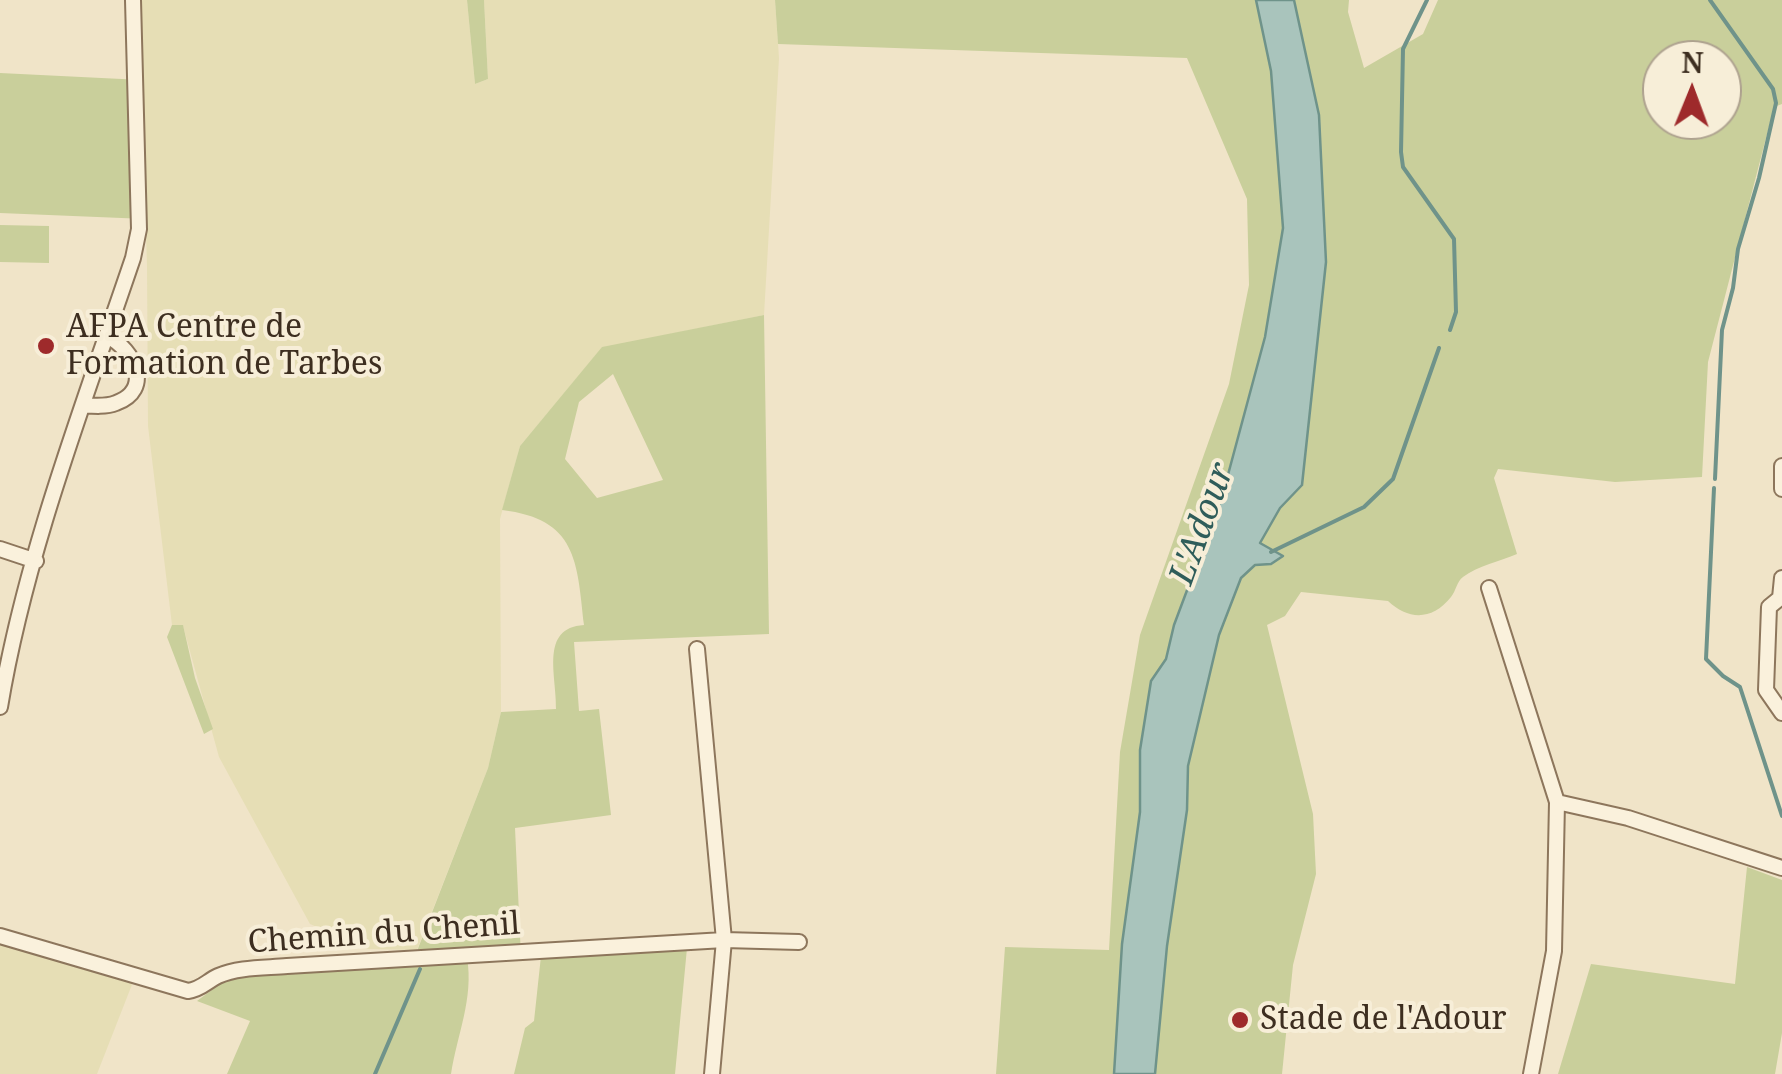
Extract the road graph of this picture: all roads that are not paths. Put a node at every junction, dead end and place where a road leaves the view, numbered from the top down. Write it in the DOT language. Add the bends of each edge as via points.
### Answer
graph roads {
  1 [pos="133,0"];
  2 [pos="107,336"];
  3 [pos="84,406"];
  4 [pos="1782,466"];
  5 [pos="1782,489"];
  6 [pos="0,549"];
  7 [pos="36,561"];
  8 [pos="1782,578"];
  9 [pos="1489,588"];
  10 [pos="697,649"];
  11 [pos="0,707"];
  12 [pos="1782,713"];
  13 [pos="1558,802"];
  14 [pos="1782,868"];
  15 [pos="0,936"];
  16 [pos="724,940"];
  17 [pos="799,942"];
  18 [pos="712,1074"];
  19 [pos="1531,1074"];
  1 -- 2 [label="street" via="139,229"];
  2 -- 3 [label="street"];
  2 -- 3 [label="street" via="133,358 134,386 115,404"];
  3 -- 7 [label="street"];
  4 -- 5 [label="street"];
  6 -- 7 [label="street"];
  7 -- 11 [label="street"];
  8 -- 12 [label="street" via="1780,598 1769,608 1766,690"];
  9 -- 13 [label="street"];
  10 -- 16 [label="street"];
  13 -- 14 [label="street"];
  13 -- 19 [label="street" via="1554,950"];
  15 -- 16 [label="street, Chemin du Chenil" via="188,991 231,972 287,966"];
  16 -- 17 [label="street, Chemin du Chenil"];
  16 -- 18 [label="street"];
}
